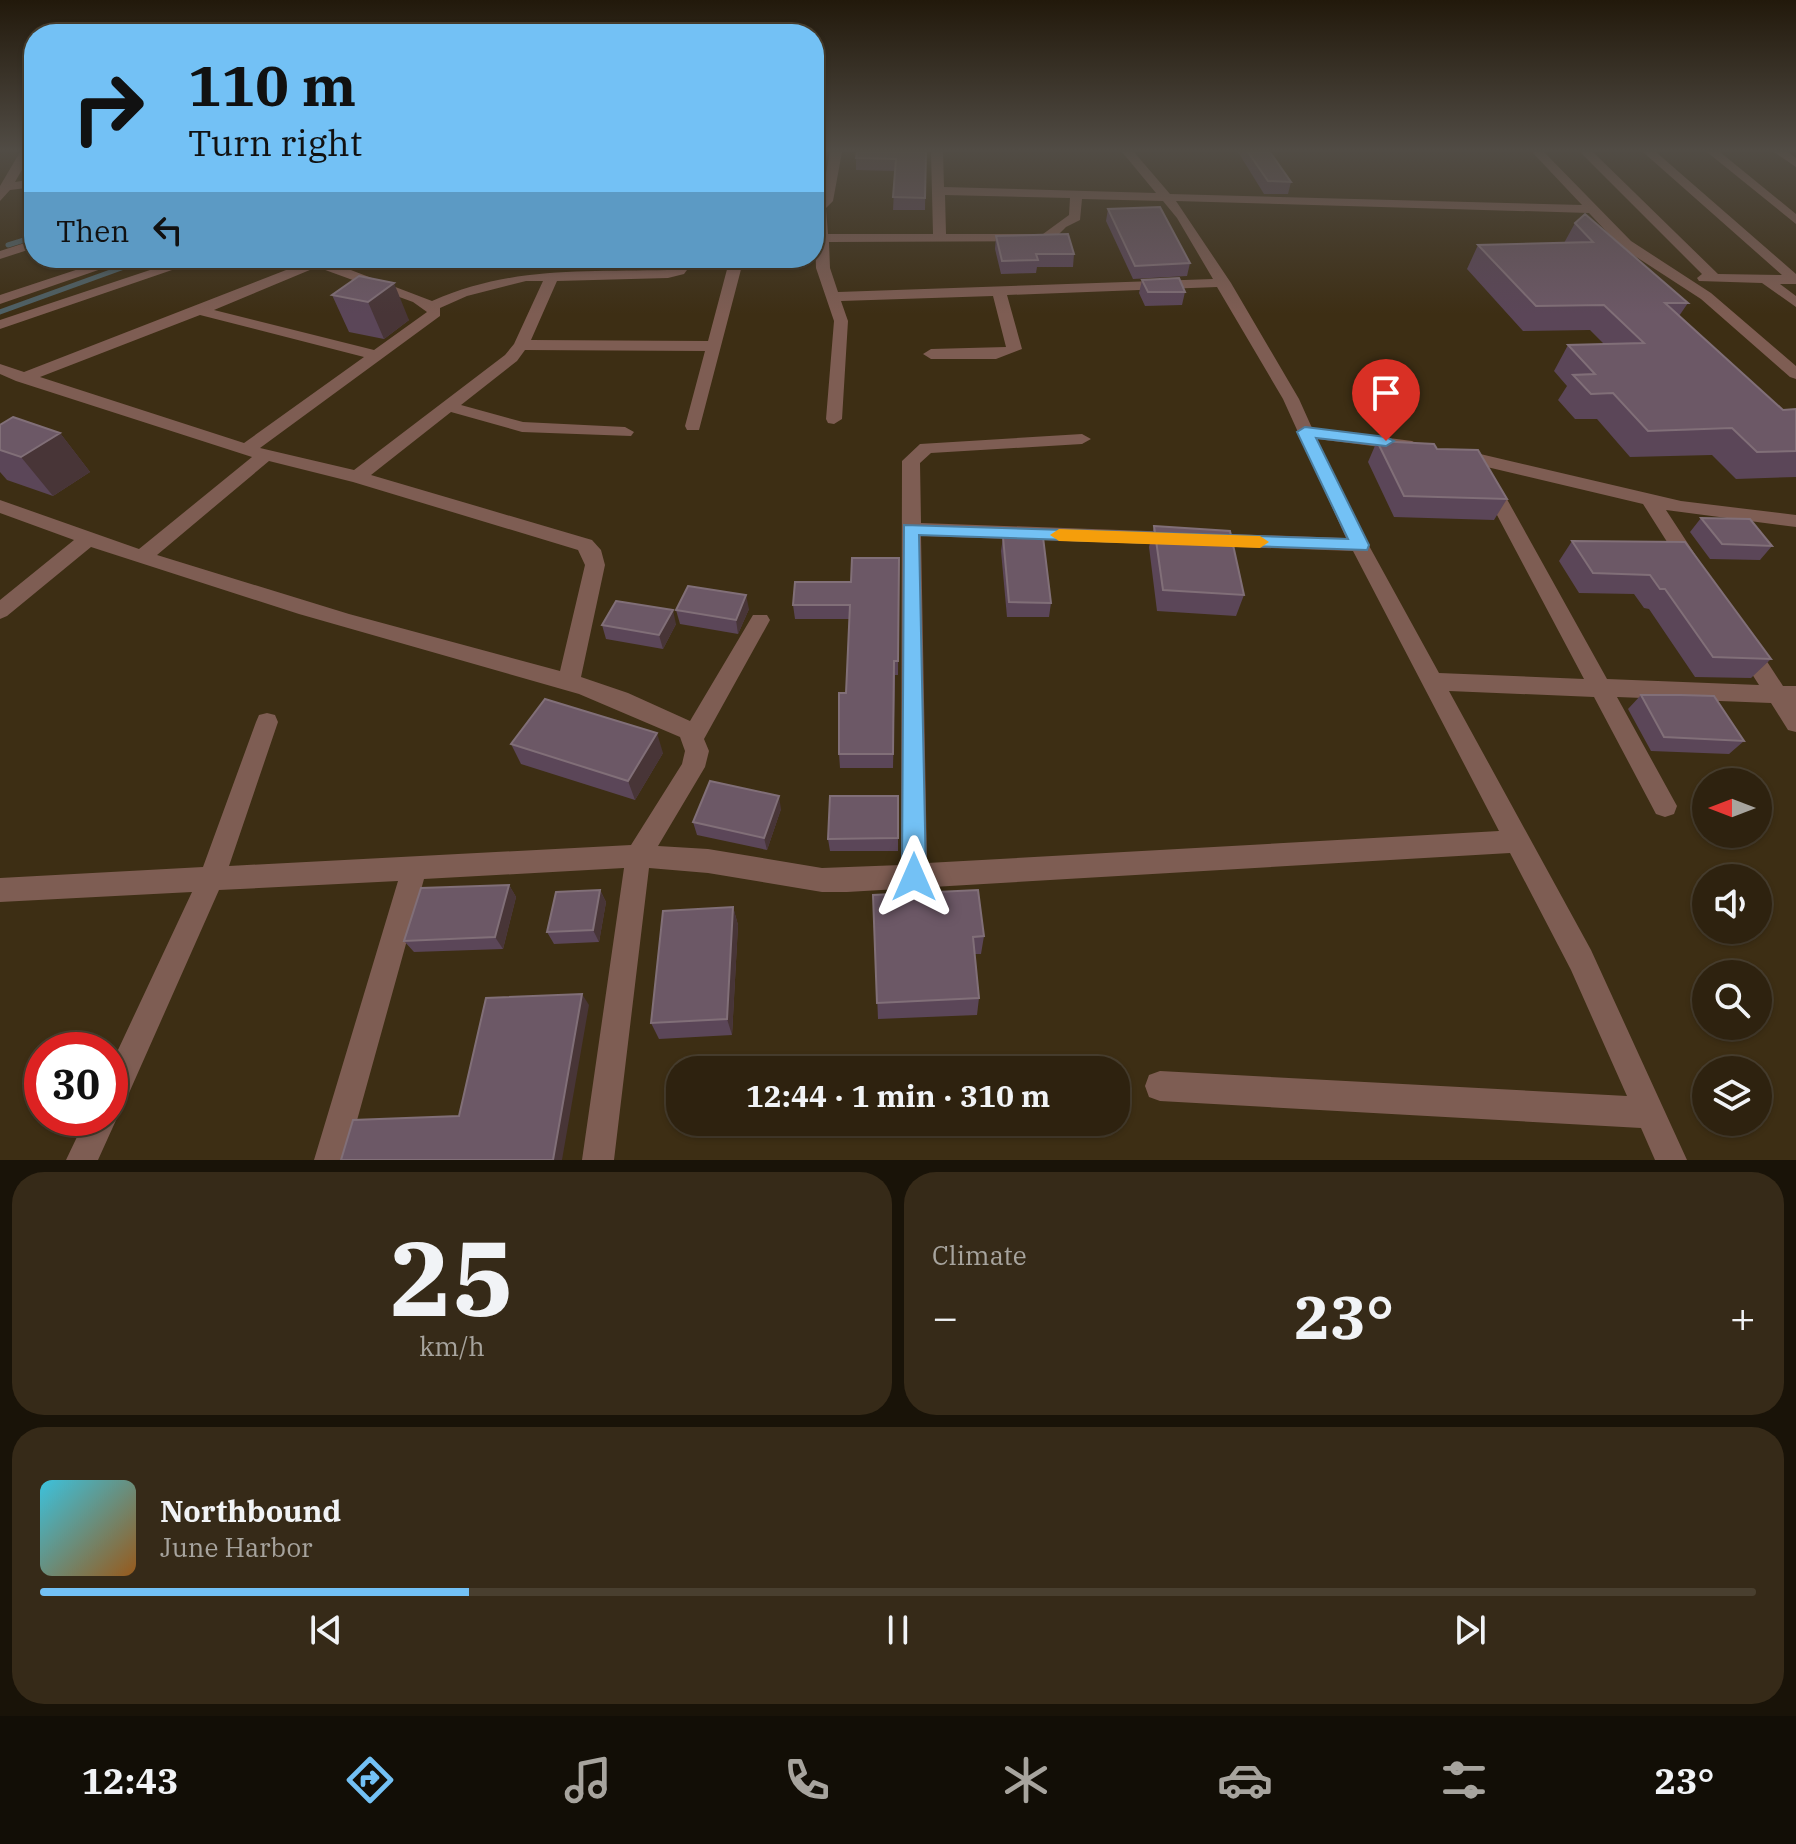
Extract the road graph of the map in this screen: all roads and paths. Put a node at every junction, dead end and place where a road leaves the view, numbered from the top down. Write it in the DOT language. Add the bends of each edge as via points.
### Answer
graph roads {
  1 [pos="940,206"];
  2 [pos="1077,206"];
  3 [pos="1173,206"];
  4 [pos="1490,206"];
  5 [pos="1589,206"];
  6 [pos="1641,206"];
  7 [pos="1711,206"];
  8 [pos="1779,206"];
  9 [pos="1592,209"];
  10 [pos="1796,220"];
  11 [pos="824,238"];
  12 [pos="940,238"];
  13 [pos="24,247"];
  14 [pos="0,255"];
  15 [pos="96,268"];
  16 [pos="170,268"];
  17 [pos="294,268"];
  18 [pos="332,268"];
  19 [pos="681,268"];
  20 [pos="734,268"];
  21 [pos="823,268"];
  22 [pos="553,274"];
  23 [pos="1676,277"];
  24 [pos="1714,278"];
  25 [pos="1766,280"];
  26 [pos="1795,280"];
  27 [pos="1224,283"];
  28 [pos="999,292"];
  29 [pos="832,297"];
  30 [pos="0,300"];
  31 [pos="1796,303"];
  32 [pos="432,306"];
  33 [pos="200,311"];
  34 [pos="0,325"];
  35 [pos="521,345"];
  36 [pos="714,346"];
  37 [pos="931,354"];
  38 [pos="378,356"];
  39 [pos="0,369"];
  40 [pos="1796,374"];
  41 [pos="22,378"];
  42 [pos="448,406"];
  43 [pos="834,419"];
  44 [pos="693,426"];
  45 [pos="625,432"];
  46 [pos="1305,432"];
  47 [pos="1082,439"];
  48 [pos="246,450"];
  49 [pos="265,455"];
  50 [pos="1476,458"];
  51 [pos="357,477"];
  52 [pos="1650,500"];
  53 [pos="0,506"];
  54 [pos="1796,521"];
  55 [pos="910,529"];
  56 [pos="88,539"];
  57 [pos="1360,545"];
  58 [pos="142,557"];
  59 [pos="1700,578"];
  60 [pos="0,611"];
  61 [pos="760,620"];
  62 [pos="1733,629"];
  63 [pos="1435,682"];
  64 [pos="568,684"];
  65 [pos="1601,688"];
  66 [pos="1786,694"];
  67 [pos="267,722"];
  68 [pos="1796,723"];
  69 [pos="693,737"];
  70 [pos="1665,806"];
  71 [pos="1519,841"];
  72 [pos="638,856"];
  73 [pos="415,866"];
  74 [pos="914,877"];
  75 [pos="212,878"];
  76 [pos="0,890"];
  77 [pos="128,1061"];
  78 [pos="1160,1086"];
  79 [pos="1652,1113"];
  80 [pos="93,1136"];
  81 [pos="82,1160"];
  82 [pos="330,1160"];
  83 [pos="598,1160"];
  84 [pos="1671,1160"];
  1 -- 12 [label="street"];
  2 -- 12 [label="street" via="1077,214 1047,238"];
  3 -- 27 [label="street"];
  4 -- 9 [label="street"];
  5 -- 9 [label="street"];
  6 -- 24 [label="street"];
  7 -- 26 [label="street"];
  8 -- 10 [label="street"];
  9 -- 23 [label="street" via="1641,257"];
  11 -- 12 [label="street"];
  13 -- 14 [label="street"];
  15 -- 30 [label="street"];
  16 -- 34 [label="street"];
  17 -- 33 [label="street"];
  18 -- 32 [label="street"];
  19 -- 22 [label="street" via="668,274"];
  20 -- 36 [label="street"];
  21 -- 29 [label="street"];
  22 -- 32 [label="street" via="488,286"];
  22 -- 35 [label="street"];
  23 -- 24 [label="street"];
  23 -- 40 [label="street" via="1706,296"];
  24 -- 25 [label="street"];
  25 -- 26 [label="street"];
  25 -- 31 [label="street"];
  27 -- 28 [label="street"];
  27 -- 46 [label="street"];
  28 -- 29 [label="street"];
  28 -- 37 [label="street" via="1014,349"];
  29 -- 43 [label="street" via="841,321"];
  32 -- 38 [label="street" via="435,313 425,323"];
  33 -- 38 [label="street"];
  33 -- 41 [label="street"];
  35 -- 36 [label="street"];
  35 -- 42 [label="street"];
  36 -- 44 [label="street"];
  38 -- 48 [label="street"];
  39 -- 41 [label="street"];
  41 -- 48 [label="street"];
  42 -- 45 [label="street" via="522,427"];
  42 -- 51 [label="street"];
  46 -- 50 [label="street"];
  46 -- 57 [label="street"];
  47 -- 55 [label="street" via="926,448 909,469"];
  48 -- 49 [label="street"];
  49 -- 51 [label="street"];
  49 -- 58 [label="street"];
  50 -- 52 [label="street"];
  50 -- 65 [label="street"];
  51 -- 64 [label="street" via="591,550 593,579"];
  52 -- 54 [label="street"];
  52 -- 59 [label="street"];
  53 -- 56 [label="street"];
  55 -- 57 [label="street"];
  55 -- 74 [label="street"];
  56 -- 58 [label="street"];
  56 -- 60 [label="street"];
  57 -- 63 [label="street"];
  58 -- 64 [label="street"];
  61 -- 69 [label="street"];
  62 -- 66 [label="street"];
  63 -- 65 [label="street"];
  63 -- 71 [label="street"];
  64 -- 69 [label="street" via="661,717"];
  65 -- 66 [label="street"];
  65 -- 70 [label="street"];
  66 -- 68 [label="street"];
  67 -- 75 [label="street"];
  69 -- 72 [label="street" via="696,758 688,777"];
  71 -- 74 [label="street"];
  71 -- 79 [label="street"];
  72 -- 73 [label="street"];
  72 -- 74 [label="street" via="708,861 822,880"];
  72 -- 83 [label="street"];
  73 -- 75 [label="street"];
  73 -- 82 [label="street"];
  75 -- 76 [label="street"];
  75 -- 77 [label="street"];
  78 -- 79 [label="street"];
  79 -- 84 [label="street"];
  80 -- 81 [label="street"];
}
